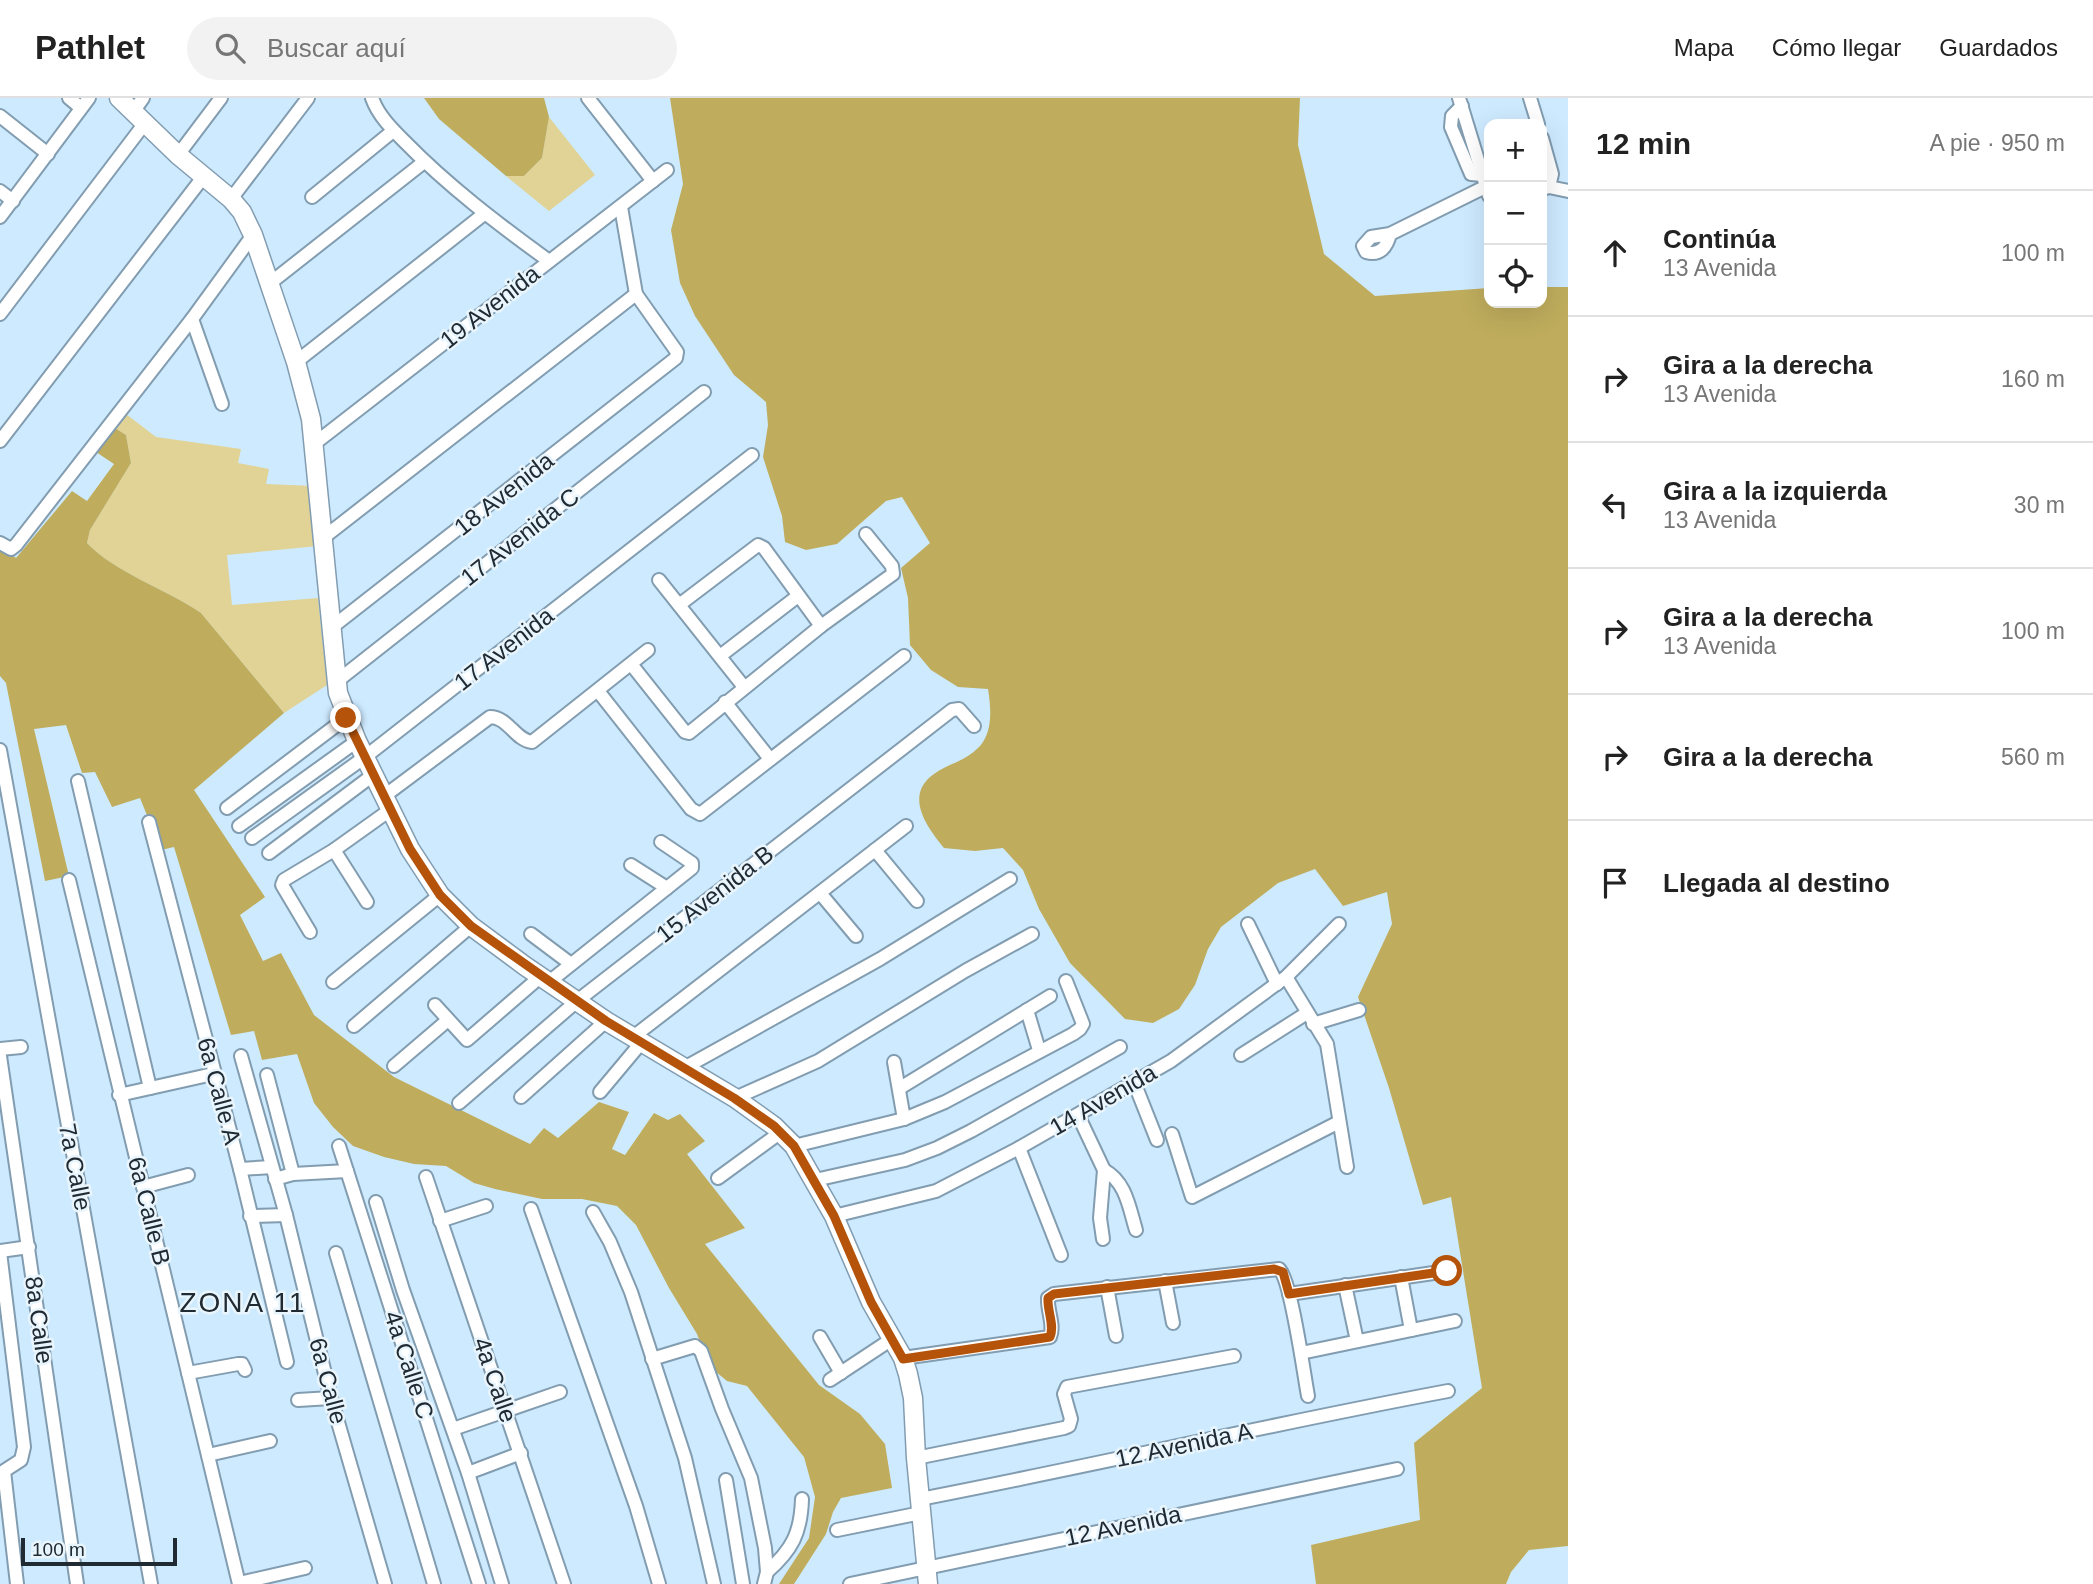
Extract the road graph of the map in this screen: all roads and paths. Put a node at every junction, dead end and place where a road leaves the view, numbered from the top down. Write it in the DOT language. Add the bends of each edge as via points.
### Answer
graph roads {
  1 [pos="69,98"];
  2 [pos="119,98"];
  3 [pos="221,98"];
  4 [pos="308,98"];
  5 [pos="372,98"];
  6 [pos="588,98"];
  7 [pos="1530,98"];
  8 [pos="1461,102"];
  9 [pos="85,103"];
  10 [pos="140,111"];
  11 [pos="0,116"];
  12 [pos="1536,119"];
  13 [pos="393,131"];
  14 [pos="48,154"];
  15 [pos="178,155"];
  16 [pos="1547,156"];
  17 [pos="424,162"];
  18 [pos="667,170"];
  19 [pos="204,176"];
  20 [pos="653,181"];
  21 [pos="1547,184"];
  22 [pos="1484,185"];
  23 [pos="1484,187"];
  24 [pos="1547,188"];
  25 [pos="0,191"];
  26 [pos="1568,191"];
  27 [pos="312,197"];
  28 [pos="231,199"];
  29 [pos="13,201"];
  30 [pos="621,207"];
  31 [pos="484,214"];
  32 [pos="0,217"];
  33 [pos="1390,234"];
  34 [pos="253,235"];
  35 [pos="549,261"];
  36 [pos="270,284"];
  37 [pos="636,294"];
  38 [pos="0,314"];
  39 [pos="192,319"];
  40 [pos="296,362"];
  41 [pos="704,392"];
  42 [pos="222,404"];
  43 [pos="0,441"];
  44 [pos="314,444"];
  45 [pos="752,455"];
  46 [pos="866,534"];
  47 [pos="323,538"];
  48 [pos="6,546"];
  49 [pos="659,580"];
  50 [pos="797,596"];
  51 [pos="679,605"];
  52 [pos="821,626"];
  53 [pos="331,628"];
  54 [pos="648,650"];
  55 [pos="719,656"];
  56 [pos="904,656"];
  57 [pos="631,664"];
  58 [pos="336,682"];
  59 [pos="744,687"];
  60 [pos="598,691"];
  61 [pos="725,702"];
  62 [pos="346,718"];
  63 [pos="974,726"];
  64 [pos="361,749"];
  65 [pos="0,750"];
  66 [pos="770,760"];
  67 [pos="373,775"];
  68 [pos="78,781"];
  69 [pos="386,804"];
  70 [pos="227,808"];
  71 [pos="149,822"];
  72 [pos="239,826"];
  73 [pos="906,826"];
  74 [pos="252,838"];
  75 [pos="661,842"];
  76 [pos="334,850"];
  77 [pos="875,850"];
  78 [pos="269,853"];
  79 [pos="631,865"];
  80 [pos="1010,879"];
  81 [pos="69,880"];
  82 [pos="667,888"];
  83 [pos="820,893"];
  84 [pos="440,895"];
  85 [pos="917,901"];
  86 [pos="367,902"];
  87 [pos="1248,924"];
  88 [pos="1339,924"];
  89 [pos="471,926"];
  90 [pos="310,932"];
  91 [pos="531,934"];
  92 [pos="1032,934"];
  93 [pos="856,936"];
  94 [pos="571,964"];
  95 [pos="544,979"];
  96 [pos="1281,980"];
  97 [pos="1066,981"];
  98 [pos="333,982"];
  99 [pos="1050,996"];
  100 [pos="577,1001"];
  101 [pos="435,1005"];
  102 [pos="1027,1010"];
  103 [pos="1359,1010"];
  104 [pos="1310,1019"];
  105 [pos="448,1020"];
  106 [pos="606,1021"];
  107 [pos="354,1026"];
  108 [pos="637,1040"];
  109 [pos="21,1047"];
  110 [pos="1120,1047"];
  111 [pos="0,1049"];
  112 [pos="1040,1050"];
  113 [pos="1241,1055"];
  114 [pos="0,1056"];
  115 [pos="241,1056"];
  116 [pos="894,1062"];
  117 [pos="394,1066"];
  118 [pos="684,1068"];
  119 [pos="213,1074"];
  120 [pos="267,1075"];
  121 [pos="1134,1082"];
  122 [pos="150,1088"];
  123 [pos="900,1088"];
  124 [pos="600,1092"];
  125 [pos="119,1095"];
  126 [pos="521,1097"];
  127 [pos="734,1098"];
  128 [pos="459,1102"];
  129 [pos="1077,1115"];
  130 [pos="904,1119"];
  131 [pos="1339,1122"];
  132 [pos="780,1132"];
  133 [pos="1172,1134"];
  134 [pos="1157,1140"];
  135 [pos="339,1146"];
  136 [pos="794,1146"];
  137 [pos="1019,1148"];
  138 [pos="1347,1167"];
  139 [pos="240,1169"];
  140 [pos="1104,1170"];
  141 [pos="347,1171"];
  142 [pos="273,1173"];
  143 [pos="293,1174"];
  144 [pos="188,1175"];
  145 [pos="426,1177"];
  146 [pos="718,1178"];
  147 [pos="815,1180"];
  148 [pos="143,1187"];
  149 [pos="376,1202"];
  150 [pos="486,1206"];
  151 [pos="531,1209"];
  152 [pos="593,1212"];
  153 [pos="286,1214"];
  154 [pos="250,1216"];
  155 [pos="834,1216"];
  156 [pos="440,1221"];
  157 [pos="1136,1230"];
  158 [pos="1103,1240"];
  159 [pos="29,1247"];
  160 [pos="0,1251"];
  161 [pos="336,1253"];
  162 [pos="1061,1255"];
  163 [pos="1447,1271"];
  164 [pos="1401,1277"];
  165 [pos="1165,1281"];
  166 [pos="1345,1285"];
  167 [pos="1107,1287"];
  168 [pos="1289,1294"];
  169 [pos="1455,1321"];
  170 [pos="1173,1323"];
  171 [pos="1412,1330"];
  172 [pos="820,1336"];
  173 [pos="1116,1336"];
  174 [pos="892,1339"];
  175 [pos="1357,1341"];
  176 [pos="1301,1353"];
  177 [pos="1234,1356"];
  178 [pos="652,1359"];
  179 [pos="903,1359"];
  180 [pos="286,1362"];
  181 [pos="245,1370"];
  182 [pos="188,1373"];
  183 [pos="1448,1391"];
  184 [pos="560,1392"];
  185 [pos="1308,1396"];
  186 [pos="331,1398"];
  187 [pos="298,1400"];
  188 [pos="505,1412"];
  189 [pos="453,1429"];
  190 [pos="270,1441"];
  191 [pos="521,1453"];
  192 [pos="208,1455"];
  193 [pos="916,1458"];
  194 [pos="1397,1469"];
  195 [pos="468,1473"];
  196 [pos="726,1480"];
  197 [pos="802,1499"];
  198 [pos="920,1506"];
  199 [pos="837,1530"];
  200 [pos="305,1568"];
  201 [pos="927,1575"];
  202 [pos="766,1578"];
  203 [pos="239,1583"];
  204 [pos="17,1584"];
  205 [pos="77,1584"];
  206 [pos="151,1584"];
  207 [pos="385,1584"];
  208 [pos="434,1584"];
  209 [pos="479,1584"];
  210 [pos="502,1584"];
  211 [pos="564,1584"];
  212 [pos="659,1584"];
  213 [pos="715,1584"];
  214 [pos="743,1584"];
  215 [pos="850,1584"];
  1 -- 9 [label="street"];
  2 -- 10 [label="street"];
  3 -- 15 [label="street"];
  4 -- 28 [label="street"];
  5 -- 13 [label="street"];
  6 -- 20 [label="street"];
  7 -- 12 [label="street"];
  8 -- 22 [label="street" via="1451,127 1471,174"];
  9 -- 14 [label="street"];
  10 -- 15 [label="street"];
  10 -- 38 [label="street"];
  11 -- 14 [label="street"];
  13 -- 17 [label="street"];
  13 -- 27 [label="street"];
  14 -- 29 [label="street"];
  15 -- 19 [label="street"];
  16 -- 21 [label="street" via="1552,174"];
  17 -- 31 [label="street"];
  17 -- 36 [label="street"];
  18 -- 20 [label="street, 19 Avenida"];
  19 -- 28 [label="street"];
  19 -- 43 [label="street"];
  20 -- 30 [label="street, 19 Avenida"];
  23 -- 33 [label="street"];
  24 -- 26 [label="street"];
  25 -- 29 [label="street"];
  28 -- 34 [label="street"];
  29 -- 32 [label="street"];
  30 -- 35 [label="street, 19 Avenida"];
  30 -- 37 [label="street"];
  31 -- 35 [label="street"];
  31 -- 40 [label="street"];
  34 -- 36 [label="street"];
  34 -- 39 [label="street"];
  35 -- 44 [label="street, 19 Avenida"];
  36 -- 40 [label="street"];
  37 -- 47 [label="street"];
  37 -- 53 [label="street, 18 Avenida" via="677,352 676,358"];
  39 -- 42 [label="street"];
  39 -- 48 [label="street" via="16,545"];
  40 -- 44 [label="street"];
  41 -- 58 [label="street, 17 Avenida C"];
  44 -- 47 [label="street"];
  45 -- 64 [label="street, 17 Avenida"];
  46 -- 52 [label="street" via="892,566 893,574"];
  47 -- 53 [label="street"];
  49 -- 51 [label="street"];
  50 -- 51 [label="street" via="764,548 756,546"];
  50 -- 52 [label="street"];
  50 -- 55 [label="street"];
  51 -- 55 [label="street"];
  52 -- 59 [label="street"];
  53 -- 58 [label="street"];
  54 -- 57 [label="street"];
  55 -- 59 [label="street"];
  56 -- 66 [label="street"];
  57 -- 60 [label="street"];
  57 -- 61 [label="street" via="685,732"];
  58 -- 62 [label="street"];
  59 -- 61 [label="street"];
  60 -- 66 [label="street" via="699,814"];
  60 -- 69 [label="street" via="531,743 490,717"];
  61 -- 66 [label="street"];
  62 -- 64 [label="street"];
  62 -- 70 [label="street"];
  63 -- 100 [label="street, 15 Avenida B" via="959,709 953,710"];
  64 -- 67 [label="street"];
  64 -- 72 [label="street"];
  64 -- 74 [label="street, 17 Avenida"];
  65 -- 206 [label="street, 7a Calle"];
  67 -- 69 [label="street"];
  67 -- 78 [label="street"];
  68 -- 122 [label="street"];
  69 -- 76 [label="street"];
  69 -- 84 [label="street"];
  71 -- 119 [label="street, 6a Calle A"];
  73 -- 77 [label="street"];
  75 -- 82 [label="street" via="692,863 692,868"];
  76 -- 86 [label="street"];
  76 -- 90 [label="street" via="282,885"];
  77 -- 83 [label="street"];
  77 -- 85 [label="street"];
  79 -- 82 [label="street"];
  80 -- 118 [label="street" via="880,959"];
  81 -- 125 [label="street, 6a Calle B"];
  82 -- 94 [label="street"];
  83 -- 93 [label="street"];
  83 -- 108 [label="street"];
  84 -- 89 [label="street"];
  84 -- 98 [label="street"];
  87 -- 96 [label="street"];
  88 -- 96 [label="street, 14 Avenida"];
  89 -- 95 [label="street"];
  89 -- 107 [label="street"];
  91 -- 94 [label="street"];
  92 -- 127 [label="street" via="818,1061"];
  94 -- 95 [label="street"];
  95 -- 100 [label="street"];
  95 -- 105 [label="street" via="467,1040"];
  96 -- 104 [label="street"];
  96 -- 121 [label="street, 14 Avenida"];
  97 -- 112 [label="street" via="1083,1024"];
  99 -- 102 [label="street"];
  100 -- 106 [label="street"];
  100 -- 128 [label="street, 15 Avenida B"];
  101 -- 105 [label="street"];
  102 -- 112 [label="street"];
  102 -- 123 [label="street"];
  103 -- 104 [label="street"];
  104 -- 113 [label="street"];
  104 -- 131 [label="street" via="1330,1054"];
  105 -- 117 [label="street"];
  106 -- 108 [label="street"];
  106 -- 126 [label="street"];
  108 -- 118 [label="street"];
  108 -- 124 [label="street"];
  109 -- 111 [label="street"];
  110 -- 147 [label="street" via="937,1148"];
  112 -- 130 [label="street"];
  114 -- 159 [label="street, 8a Calle"];
  115 -- 142 [label="street, 6a Calle"];
  116 -- 123 [label="street"];
  118 -- 127 [label="street"];
  119 -- 122 [label="street"];
  119 -- 139 [label="street, 6a Calle A"];
  120 -- 143 [label="street"];
  121 -- 129 [label="street, 14 Avenida"];
  121 -- 134 [label="street"];
  122 -- 125 [label="street"];
  123 -- 130 [label="street"];
  125 -- 148 [label="street, 6a Calle B"];
  127 -- 132 [label="street"];
  129 -- 137 [label="street, 14 Avenida"];
  129 -- 140 [label="street"];
  130 -- 136 [label="street"];
  131 -- 133 [label="street" via="1192,1197"];
  131 -- 138 [label="street"];
  132 -- 136 [label="street"];
  132 -- 146 [label="street"];
  135 -- 141 [label="street, 4a Calle C"];
  136 -- 147 [label="street"];
  137 -- 155 [label="street, 14 Avenida" via="936,1191"];
  137 -- 162 [label="street"];
  139 -- 142 [label="street"];
  139 -- 154 [label="street, 6a Calle A"];
  140 -- 157 [label="street" via="1124,1191"];
  140 -- 158 [label="street"];
  141 -- 143 [label="street"];
  141 -- 209 [label="street, 4a Calle C"];
  142 -- 143 [label="street"];
  142 -- 153 [label="street, 6a Calle"];
  144 -- 148 [label="street"];
  145 -- 156 [label="street, 4a Calle"];
  147 -- 155 [label="street"];
  148 -- 182 [label="street, 6a Calle B"];
  149 -- 189 [label="street"];
  150 -- 156 [label="street"];
  151 -- 212 [label="street"];
  152 -- 178 [label="street" via="631,1292"];
  153 -- 154 [label="street"];
  153 -- 186 [label="street, 6a Calle"];
  154 -- 180 [label="street, 6a Calle A"];
  155 -- 174 [label="street"];
  156 -- 188 [label="street, 4a Calle"];
  159 -- 160 [label="street"];
  159 -- 205 [label="street, 8a Calle"];
  160 -- 204 [label="street" via="24,1447 21,1460 4,1471"];
  161 -- 208 [label="street"];
  163 -- 164 [label="street"];
  164 -- 166 [label="street"];
  164 -- 171 [label="street"];
  165 -- 167 [label="street"];
  165 -- 168 [label="street" via="1279,1269"];
  165 -- 170 [label="street"];
  166 -- 168 [label="street"];
  166 -- 175 [label="street"];
  167 -- 173 [label="street"];
  167 -- 179 [label="street" via="1048,1298 1052,1332 1045,1339"];
  168 -- 176 [label="street"];
  169 -- 171 [label="street"];
  171 -- 175 [label="street"];
  172 -- 174 [label="street" via="836,1377"];
  174 -- 179 [label="street"];
  175 -- 176 [label="street"];
  176 -- 185 [label="street"];
  177 -- 193 [label="street" via="1067,1387 1069,1426"];
  178 -- 202 [label="street" via="695,1346 701,1351 751,1478"];
  178 -- 213 [label="street" via="685,1458"];
  179 -- 193 [label="street" via="913,1398"];
  181 -- 182 [label="street" via="243,1364 237,1364"];
  182 -- 192 [label="street, 6a Calle B"];
  183 -- 198 [label="street, 12 Avenida A" via="1318,1415"];
  184 -- 188 [label="street"];
  186 -- 187 [label="street"];
  186 -- 207 [label="street, 6a Calle"];
  188 -- 189 [label="street"];
  188 -- 191 [label="street, 4a Calle"];
  189 -- 195 [label="street"];
  190 -- 192 [label="street"];
  191 -- 195 [label="street"];
  191 -- 211 [label="street, 4a Calle"];
  192 -- 203 [label="street, 6a Calle B"];
  193 -- 198 [label="street"];
  194 -- 201 [label="street, 12 Avenida"];
  195 -- 210 [label="street"];
  196 -- 214 [label="street"];
  197 -- 202 [label="street" via="794,1541"];
  198 -- 199 [label="street, 12 Avenida A"];
  198 -- 201 [label="street"];
  200 -- 203 [label="street"];
  201 -- 215 [label="street, 12 Avenida"];
}
